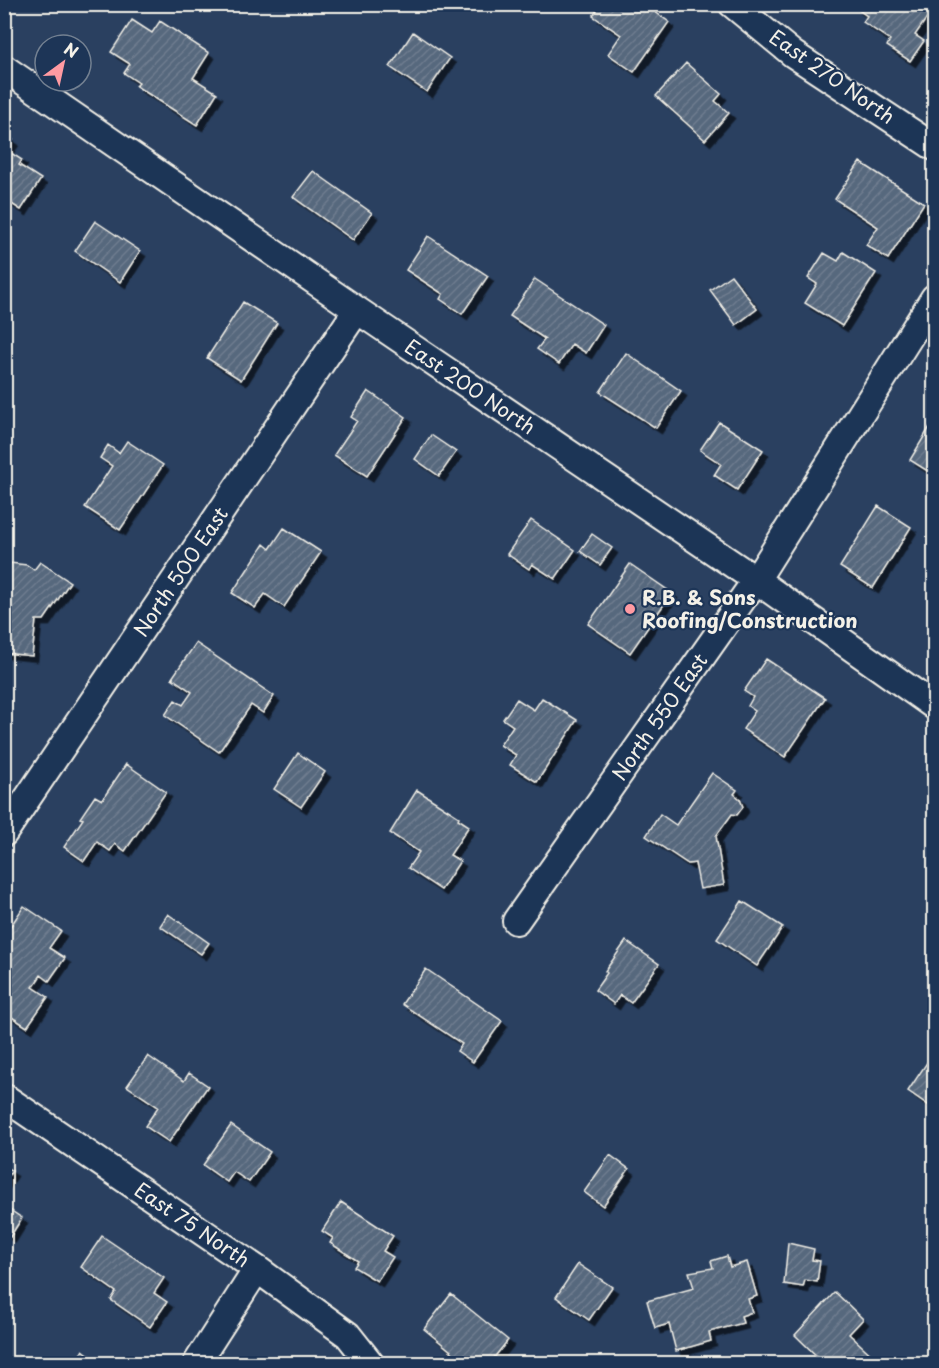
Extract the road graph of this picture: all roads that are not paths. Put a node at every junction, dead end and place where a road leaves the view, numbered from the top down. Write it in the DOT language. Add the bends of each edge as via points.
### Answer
graph roads {
  1 [pos="732,4"];
  2 [pos="4,68"];
  3 [pos="934,147"];
  4 [pos="934,298"];
  5 [pos="357,310"];
  6 [pos="756,580"];
  7 [pos="934,706"];
  8 [pos="4,833"];
  9 [pos="516,921"];
  10 [pos="4,1097"];
  11 [pos="257,1269"];
  12 [pos="196,1364"];
  13 [pos="371,1364"];
  1 -- 3 [label="street, East 270 North" via="793,54"];
  2 -- 5 [label="street, East 200 North"];
  4 -- 6 [label="street, North 550 East"];
  5 -- 6 [label="street, East 200 North"];
  5 -- 8 [label="street, North 500 East"];
  6 -- 7 [label="street, East 200 North"];
  6 -- 9 [label="street, North 550 East"];
  10 -- 11 [label="street, East 75 North"];
  11 -- 12 [label="street"];
  11 -- 13 [label="street, East 75 North" via="348,1335"];
}
